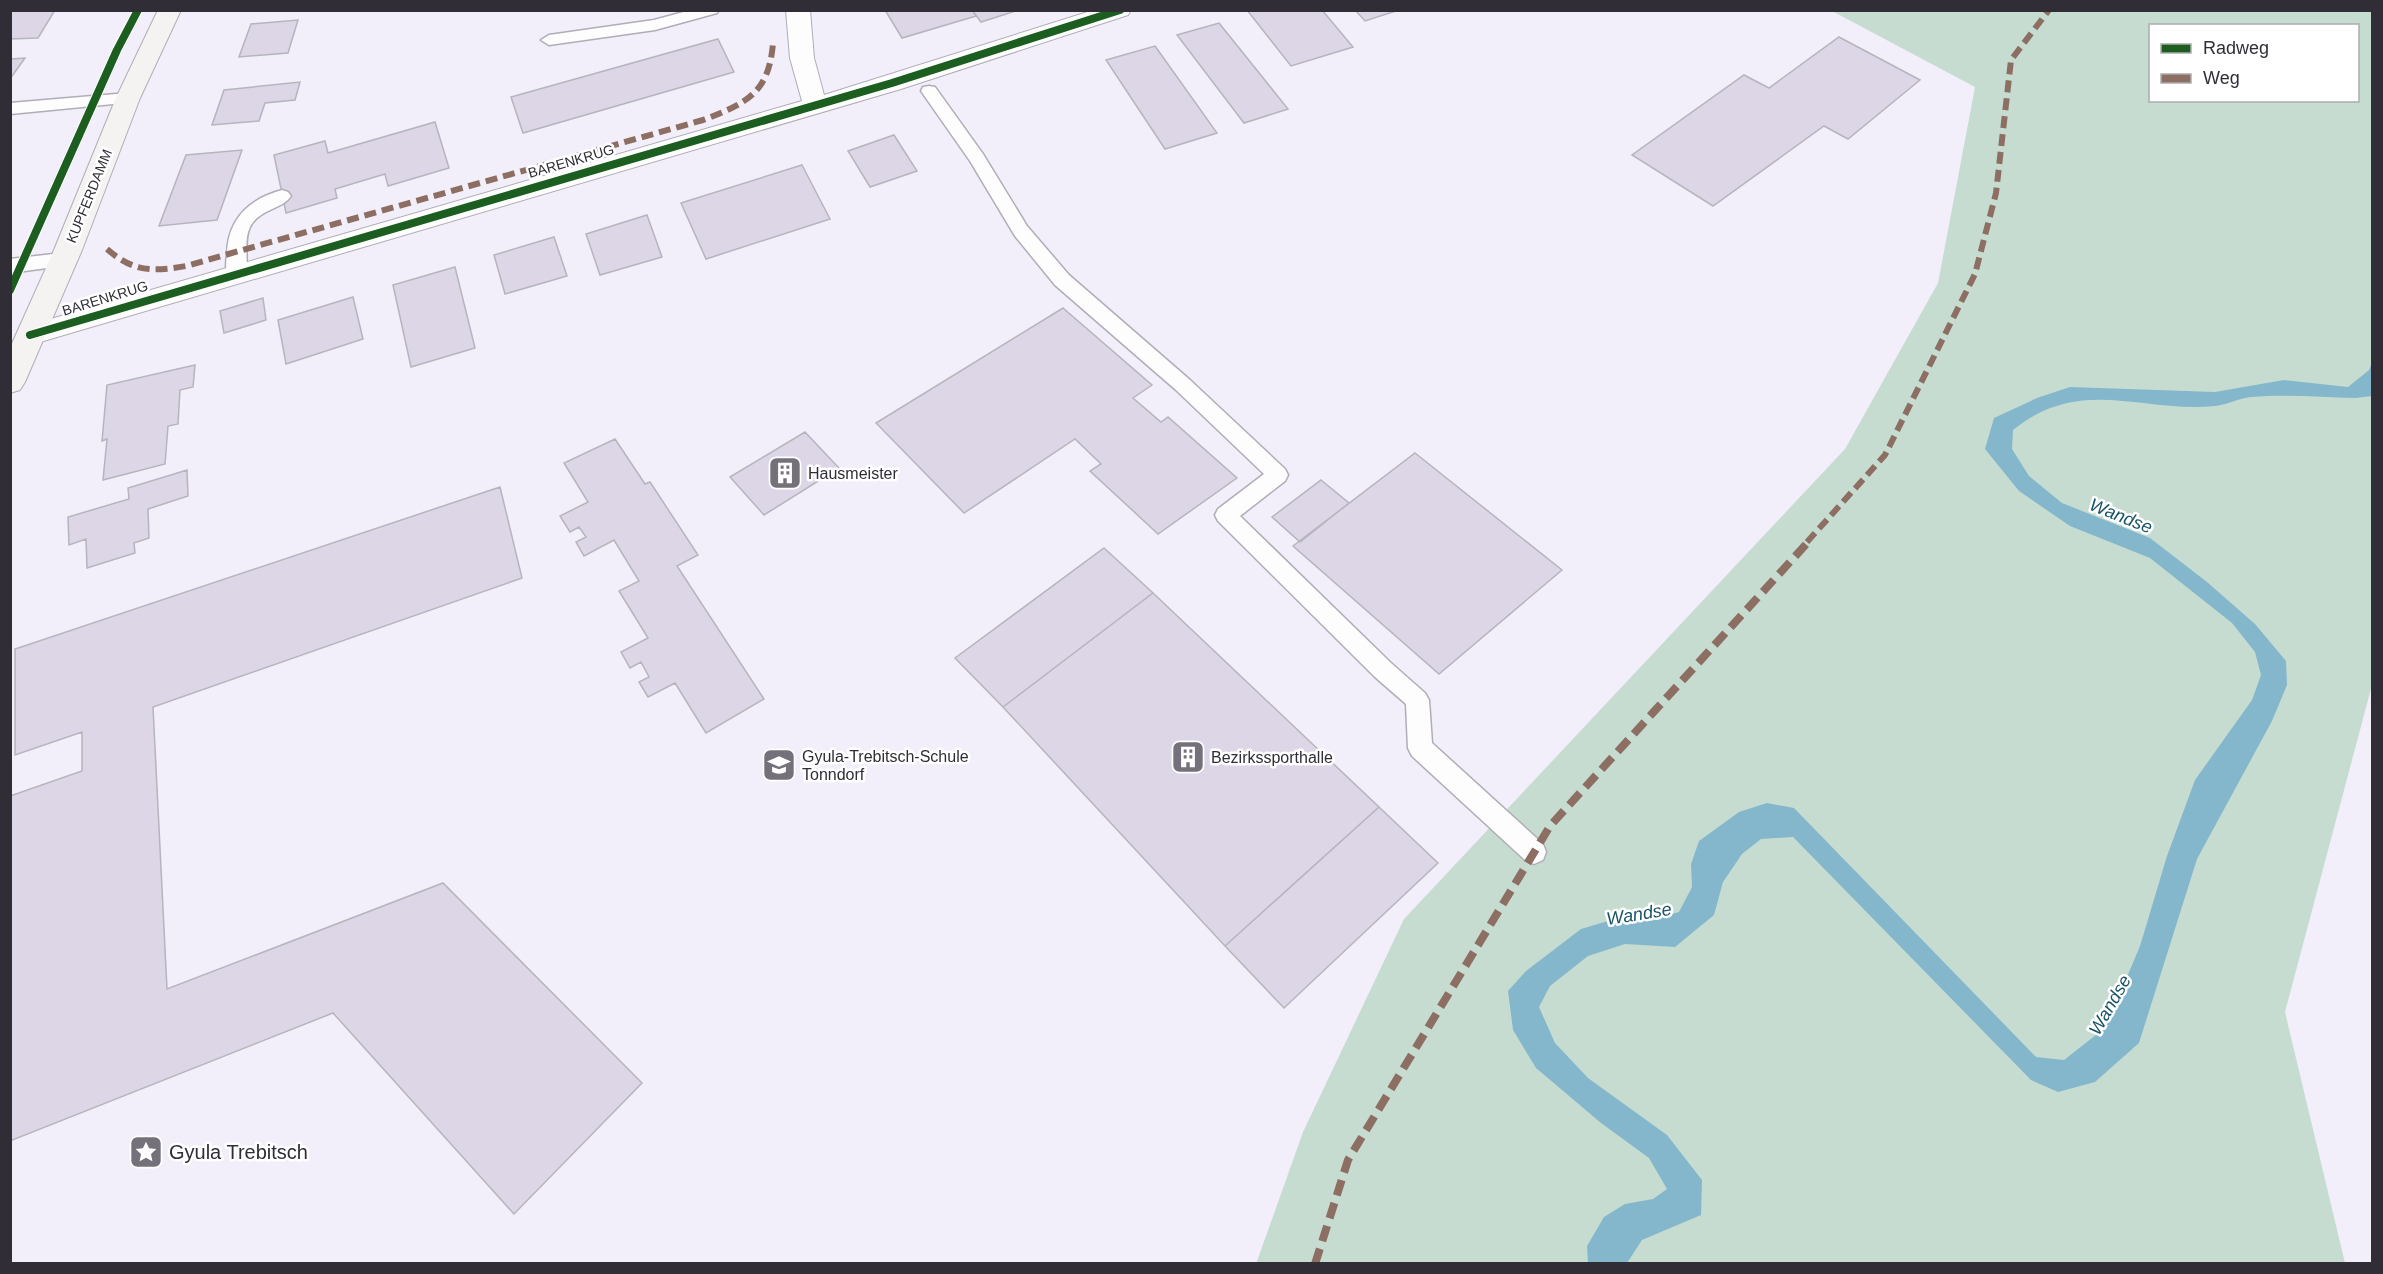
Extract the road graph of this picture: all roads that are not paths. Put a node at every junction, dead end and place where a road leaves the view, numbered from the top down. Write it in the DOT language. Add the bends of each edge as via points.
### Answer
graph roads {
  1 [pos="170,10"];
  2 [pos="711,10"];
  3 [pos="798,10"];
  4 [pos="1120,10"];
  5 [pos="549,40"];
  6 [pos="929,91"];
  7 [pos="128,98"];
  8 [pos="815,104"];
  9 [pos="10,109"];
  10 [pos="282,196"];
  11 [pos="62,260"];
  12 [pos="10,266"];
  13 [pos="236,273"];
  14 [pos="30,335"];
  15 [pos="10,382"];
  16 [pos="1534,852"];
  1 -- 7 [label="street, KUPFERDAMM"];
  2 -- 5 [label="lane" via="655,25"];
  3 -- 8 [label="street" via="802,66"];
  4 -- 8 [label="street, BARENKRUG"];
  6 -- 16 [label="lane" via="1022,231 1062,279 1278,475 1226,515 1417,700 1420,748"];
  7 -- 9 [label="lane"];
  7 -- 11 [label="street, KUPFERDAMM"];
  8 -- 13 [label="street, BARENKRUG"];
  10 -- 13 [label="lane" via="261,204 242,223 235,243"];
  11 -- 12 [label="lane"];
  11 -- 14 [label="street, KUPFERDAMM"];
  13 -- 14 [label="street, BARENKRUG"];
  14 -- 15 [label="street, KUPFERDAMM"];
}
